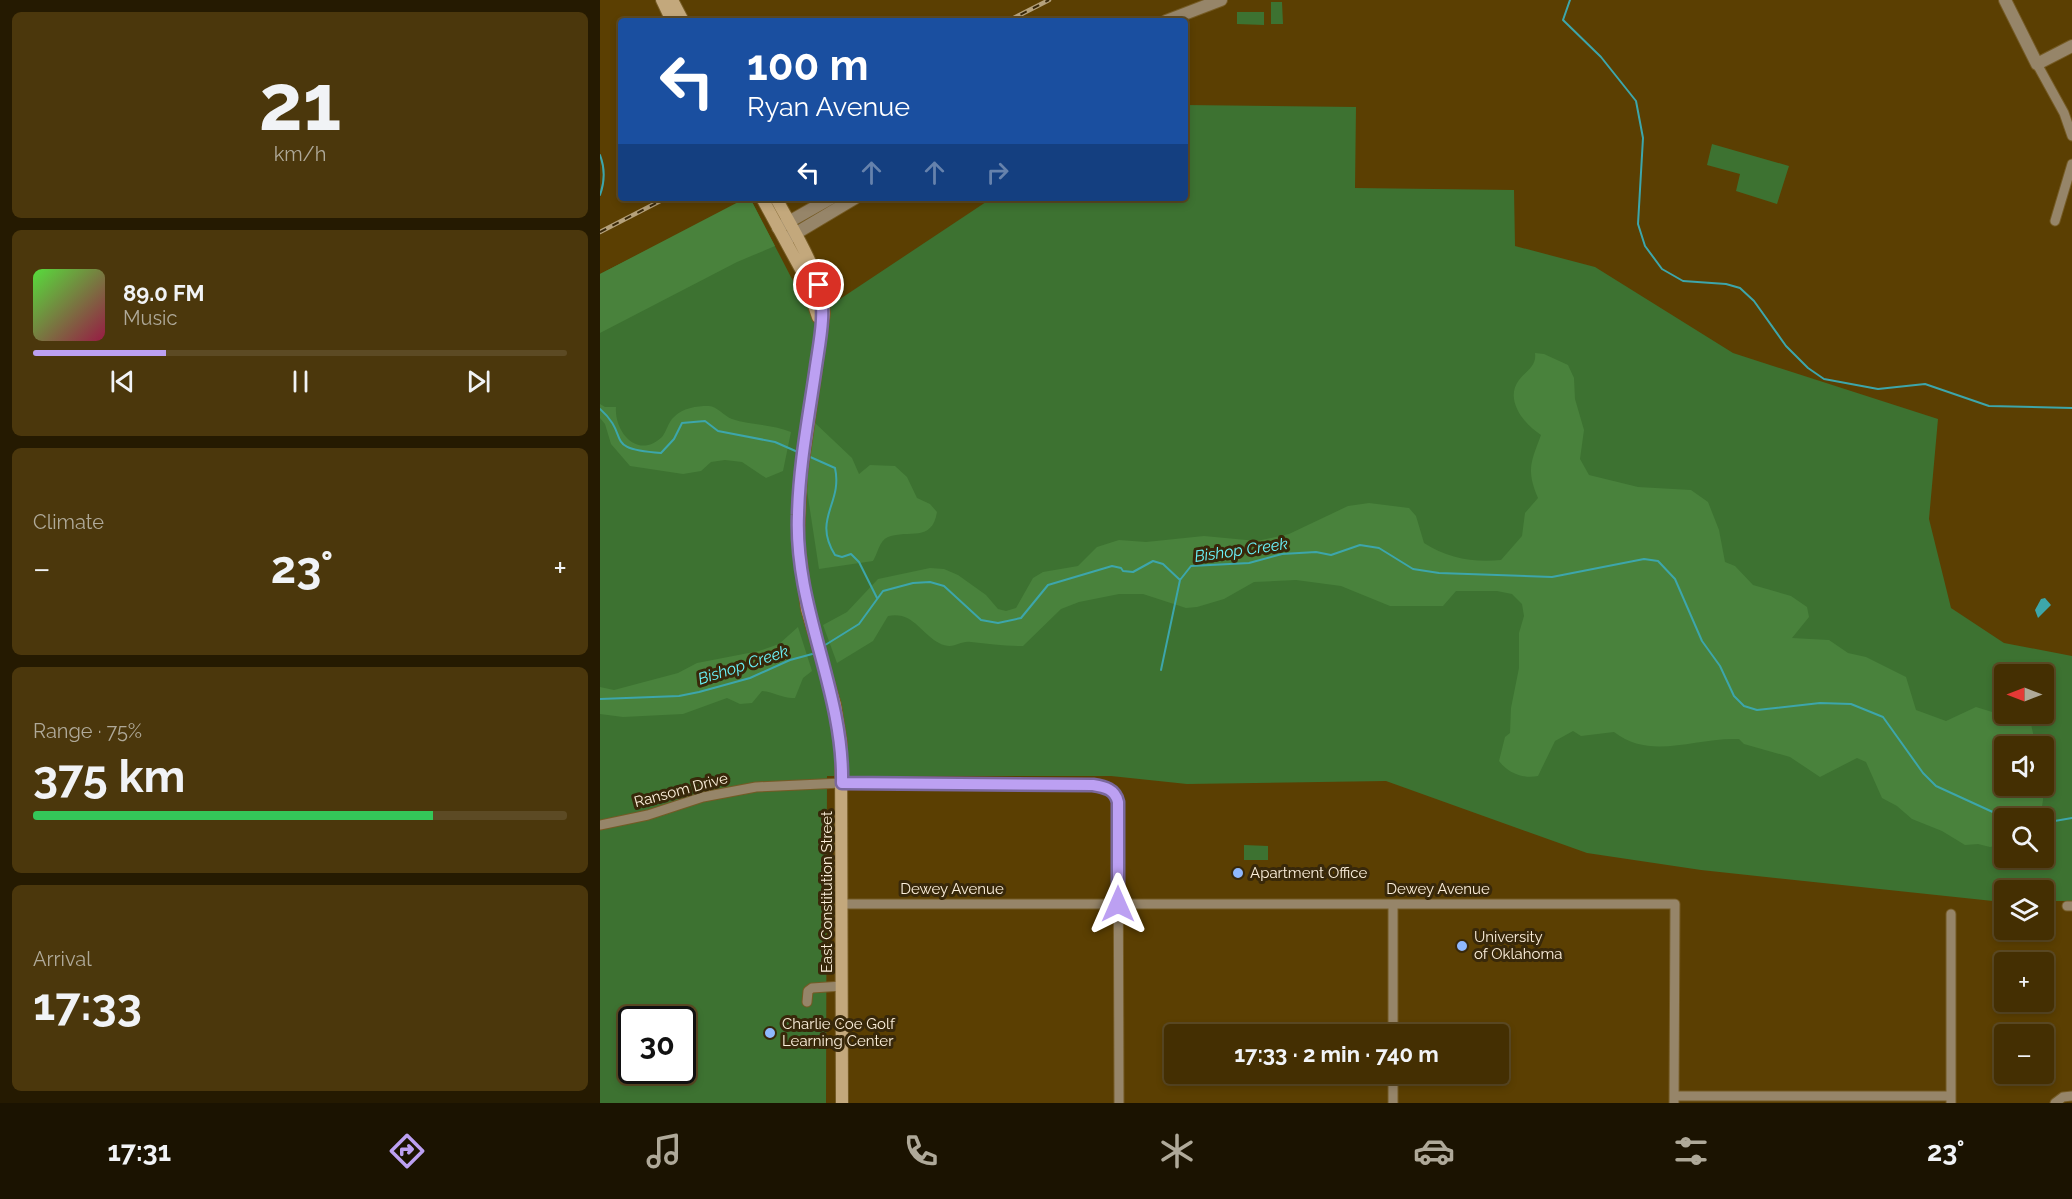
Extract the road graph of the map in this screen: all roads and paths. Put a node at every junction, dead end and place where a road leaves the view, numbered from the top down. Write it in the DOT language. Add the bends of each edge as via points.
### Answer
graph roads {
  1 [pos="662,0"];
  2 [pos="672,0"];
  3 [pos="1221,0"];
  4 [pos="2005,0"];
  5 [pos="671,18"];
  6 [pos="681,18"];
  7 [pos="1174,18"];
  8 [pos="2072,46"];
  9 [pos="2037,64"];
  10 [pos="2072,136"];
  11 [pos="2072,164"];
  12 [pos="764,201"];
  13 [pos="777,201"];
  14 [pos="826,201"];
  15 [pos="850,201"];
  16 [pos="2055,221"];
  17 [pos="783,225"];
  18 [pos="789,237"];
  19 [pos="842,783"];
  20 [pos="600,825"];
  21 [pos="842,904"];
  22 [pos="1118,904"];
  23 [pos="1393,905"];
  24 [pos="1951,914"];
  25 [pos="842,986"];
  26 [pos="807,1002"];
  27 [pos="1393,1024"];
  28 [pos="1393,1084"];
  29 [pos="2072,1096"];
  30 [pos="1674,1099"];
  31 [pos="1951,1100"];
  32 [pos="842,1103"];
  33 [pos="1119,1103"];
  34 [pos="1393,1103"];
  35 [pos="2055,1103"];
  1 -- 5 [label="main road"];
  2 -- 6 [label="main road"];
  3 -- 7 [label="street"];
  4 -- 9 [label="street"];
  8 -- 9 [label="street"];
  9 -- 10 [label="street"];
  11 -- 16 [label="street"];
  12 -- 17 [label="main road, East Constitution Street"];
  13 -- 17 [label="main road, East Constitution Street"];
  14 -- 17 [label="street"];
  15 -- 18 [label="street"];
  17 -- 18 [label="main road, East Constitution Street"];
  18 -- 19 [label="main road, East Constitution Street" via="819,285 824,313 803,461 798,539 811,624 839,726"];
  19 -- 20 [label="street, Ransom Drive" via="730,791"];
  19 -- 21 [label="main road, East Constitution Street"];
  19 -- 22 [label="street, Ransom Drive" via="1093,785 1113,792 1118,802"];
  21 -- 22 [label="street, Dewey Avenue"];
  21 -- 25 [label="main road, East Constitution Street"];
  22 -- 23 [label="street, Dewey Avenue"];
  22 -- 33 [label="street"];
  23 -- 27 [label="street"];
  23 -- 30 [label="street, Dewey Avenue" via="1675,904"];
  24 -- 31 [label="street"];
  25 -- 26 [label="street" via="812,988"];
  25 -- 32 [label="main road, East Constitution Street"];
  28 -- 34 [label="street"];
  29 -- 35 [label="street"];
  30 -- 31 [label="street"];
}
